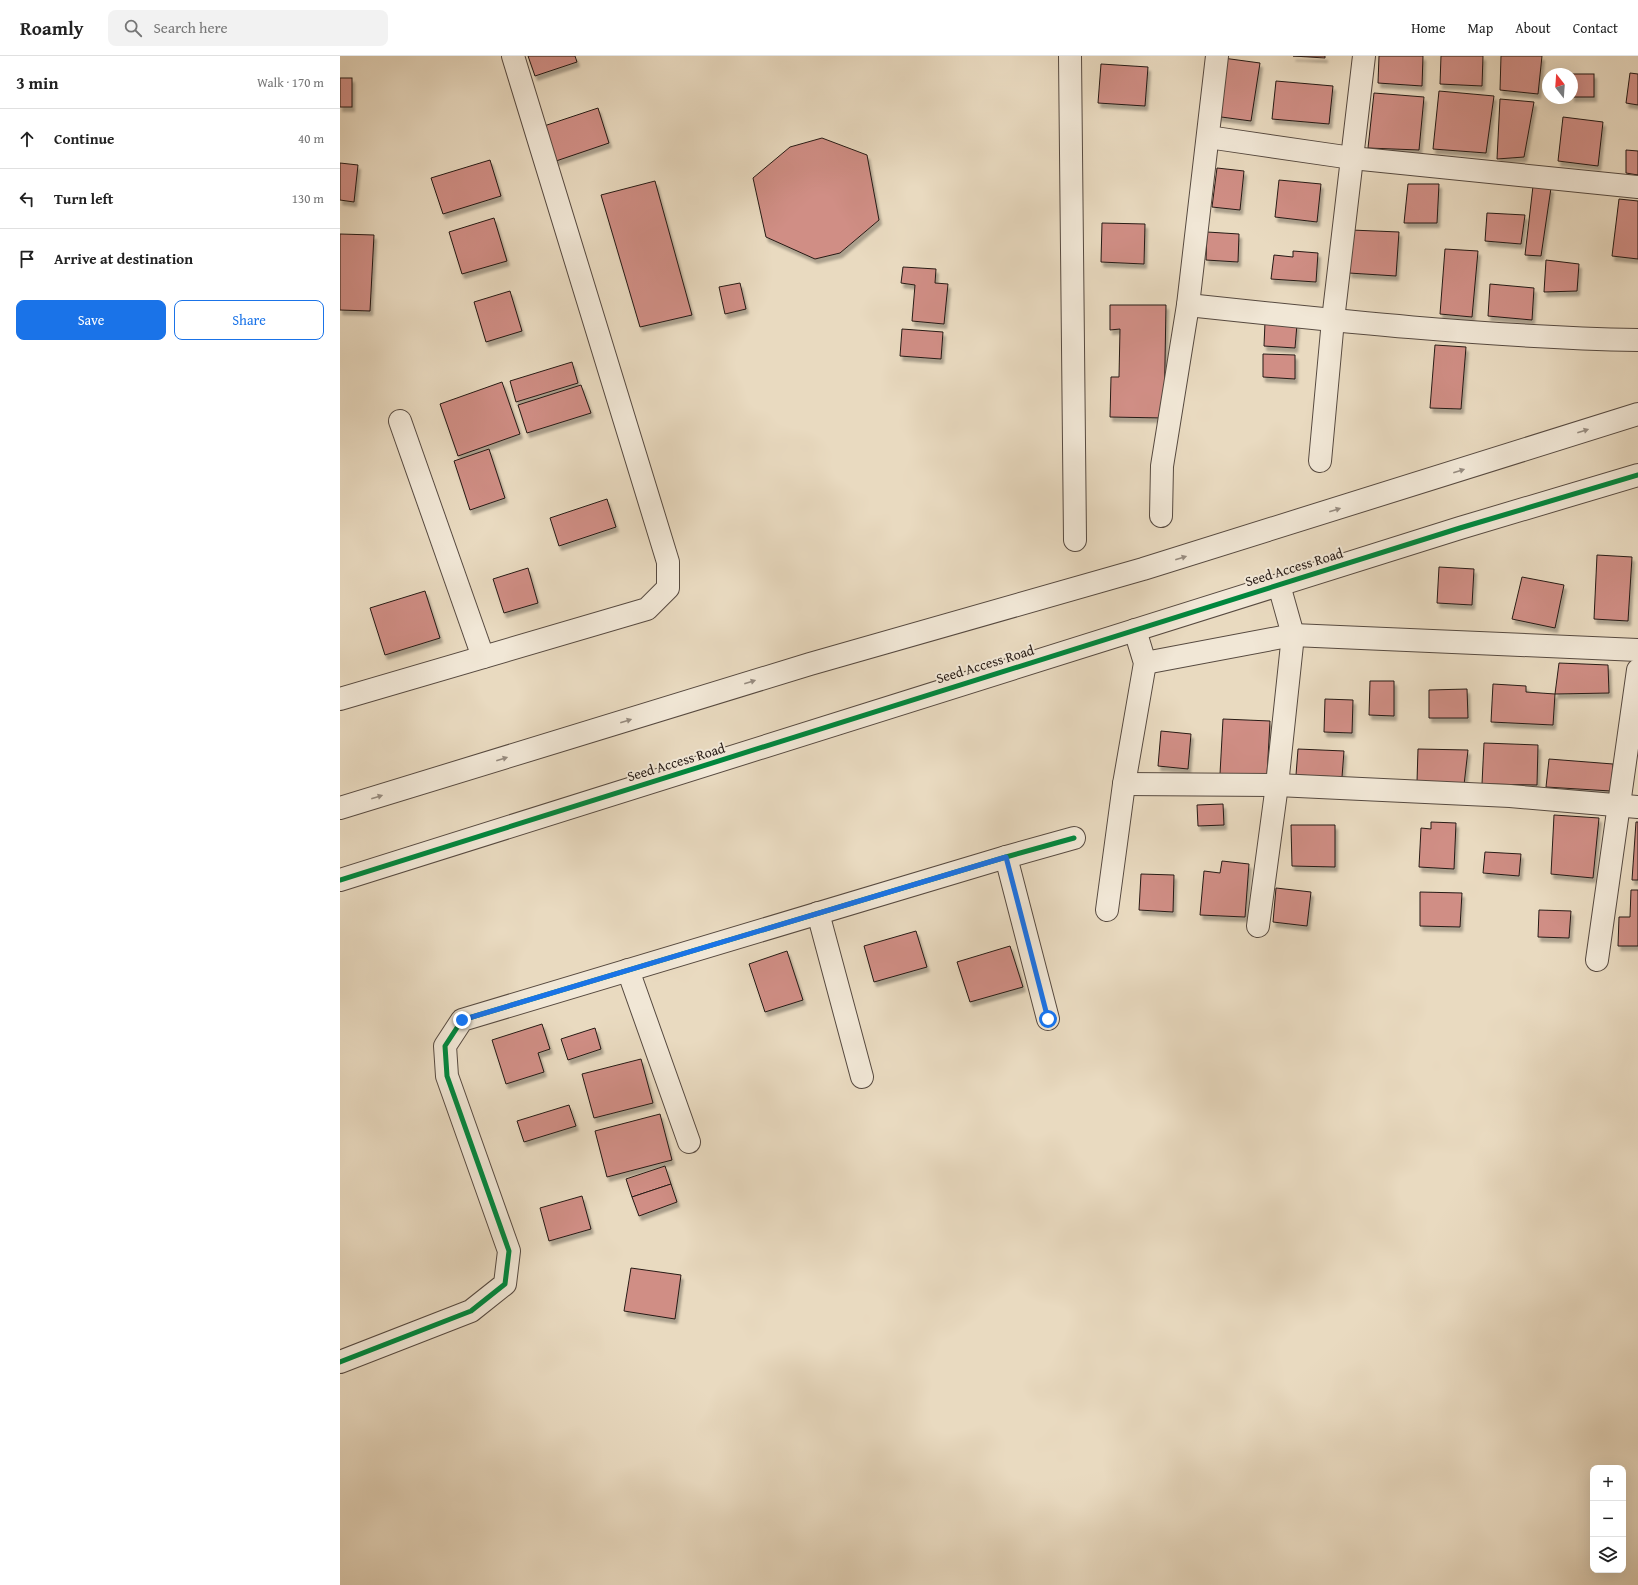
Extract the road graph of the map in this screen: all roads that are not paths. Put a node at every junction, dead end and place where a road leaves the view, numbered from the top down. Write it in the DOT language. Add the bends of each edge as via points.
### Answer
graph roads {
  1 [pos="513,56"];
  2 [pos="1070,56"];
  3 [pos="1217,56"];
  4 [pos="1364,56"];
  5 [pos="1208,137"];
  6 [pos="1352,158"];
  7 [pos="1638,187"];
  8 [pos="1188,305"];
  9 [pos="1333,320"];
  10 [pos="1638,340"];
  11 [pos="1638,414"];
  12 [pos="400,421"];
  13 [pos="1320,461"];
  14 [pos="1638,475"];
  15 [pos="1161,516"];
  16 [pos="1075,540"];
  17 [pos="1279,585"];
  18 [pos="1135,630"];
  19 [pos="1293,634"];
  20 [pos="1638,650"];
  21 [pos="483,657"];
  22 [pos="1145,663"];
  23 [pos="1638,670"];
  24 [pos="340,699"];
  25 [pos="1124,784"];
  26 [pos="1277,785"];
  27 [pos="1628,807"];
  28 [pos="340,808"];
  29 [pos="1074,838"];
  30 [pos="1006,857"];
  31 [pos="340,880"];
  32 [pos="1107,910"];
  33 [pos="818,913"];
  34 [pos="1258,926"];
  35 [pos="1597,960"];
  36 [pos="628,970"];
  37 [pos="1048,1019"];
  38 [pos="862,1077"];
  39 [pos="689,1142"];
  40 [pos="340,1362"];
  1 -- 21 [label="street" via="668,562 668,588 647,609"];
  2 -- 16 [label="street"];
  3 -- 5 [label="street"];
  4 -- 6 [label="street"];
  5 -- 6 [label="street"];
  5 -- 8 [label="street"];
  6 -- 7 [label="street"];
  6 -- 9 [label="street"];
  8 -- 9 [label="street"];
  8 -- 15 [label="street" via="1162,466"];
  9 -- 10 [label="street" via="1573,339"];
  9 -- 13 [label="street"];
  28 -- 11 [label="street, one-way" via="810,664 1143,569"];
  12 -- 21 [label="street"];
  14 -- 17 [label="street, Seed Access Road"];
  17 -- 18 [label="street, Seed Access Road"];
  17 -- 19 [label="street"];
  18 -- 22 [label="street"];
  18 -- 31 [label="street, Seed Access Road"];
  19 -- 20 [label="street"];
  19 -- 22 [label="street"];
  19 -- 26 [label="street"];
  21 -- 24 [label="street"];
  22 -- 25 [label="street"];
  23 -- 27 [label="street"];
  25 -- 26 [label="street"];
  25 -- 32 [label="street"];
  26 -- 27 [label="street" via="1510,796"];
  26 -- 34 [label="street"];
  27 -- 35 [label="street"];
  29 -- 30 [label="street"];
  30 -- 33 [label="street"];
  30 -- 37 [label="street"];
  33 -- 36 [label="street"];
  33 -- 38 [label="street"];
  36 -- 39 [label="street"];
  36 -- 40 [label="street" via="462,1020 445,1046 446,1076 509,1251 505,1284 472,1311"];
}
